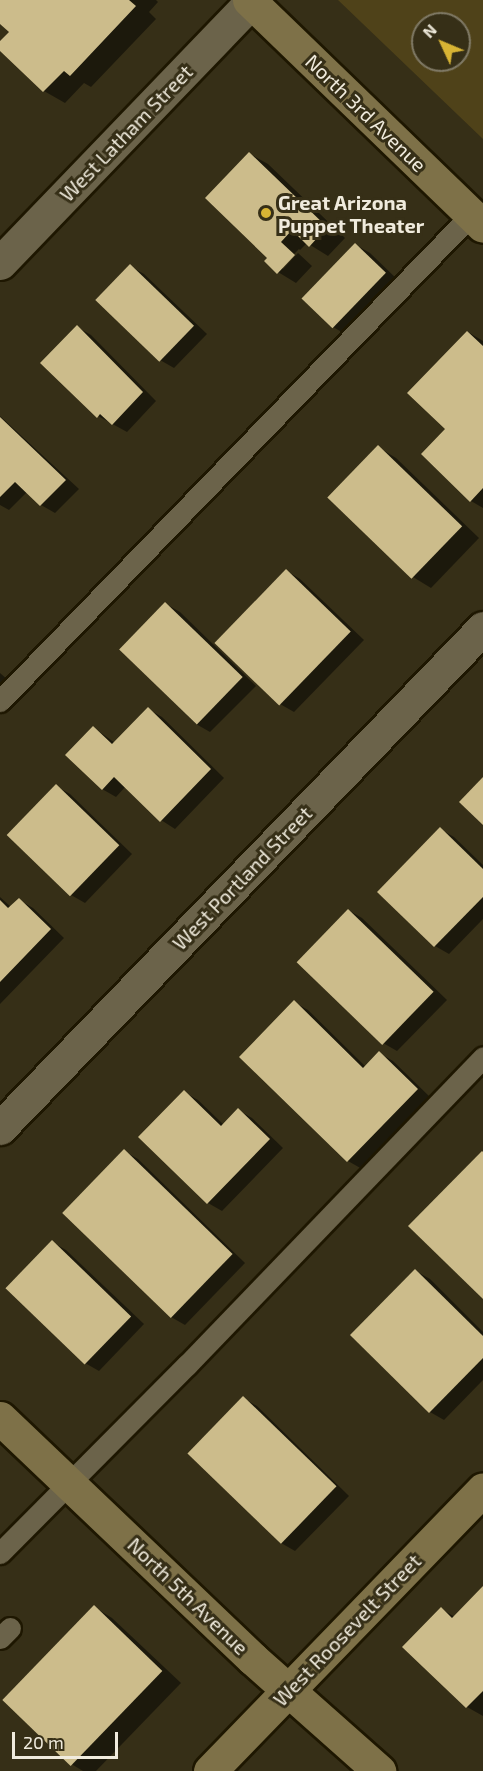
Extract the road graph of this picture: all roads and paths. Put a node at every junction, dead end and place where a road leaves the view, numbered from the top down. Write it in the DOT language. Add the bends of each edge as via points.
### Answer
graph roads {
  1 [pos="250,1"];
  2 [pos="477,221"];
  3 [pos="0,263"];
  4 [pos="483,628"];
  5 [pos="0,700"];
  6 [pos="483,1057"];
  7 [pos="0,1128"];
  8 [pos="0,1418"];
  9 [pos="69,1482"];
  10 [pos="483,1489"];
  11 [pos="0,1553"];
  12 [pos="288,1691"];
  13 [pos="210,1771"];
  14 [pos="379,1771"];
  1 -- 2 [label="street, North 3rd Avenue"];
  1 -- 3 [label="street, West Latham Street"];
  2 -- 5 [label="lane"];
  4 -- 7 [label="street, West Portland Street"];
  6 -- 9 [label="lane"];
  8 -- 9 [label="street, North 5th Avenue"];
  9 -- 11 [label="lane"];
  9 -- 12 [label="street, North 5th Avenue"];
  10 -- 12 [label="street, West Roosevelt Street"];
  12 -- 13 [label="street, West Roosevelt Street"];
  12 -- 14 [label="street, North 5th Avenue"];
}
